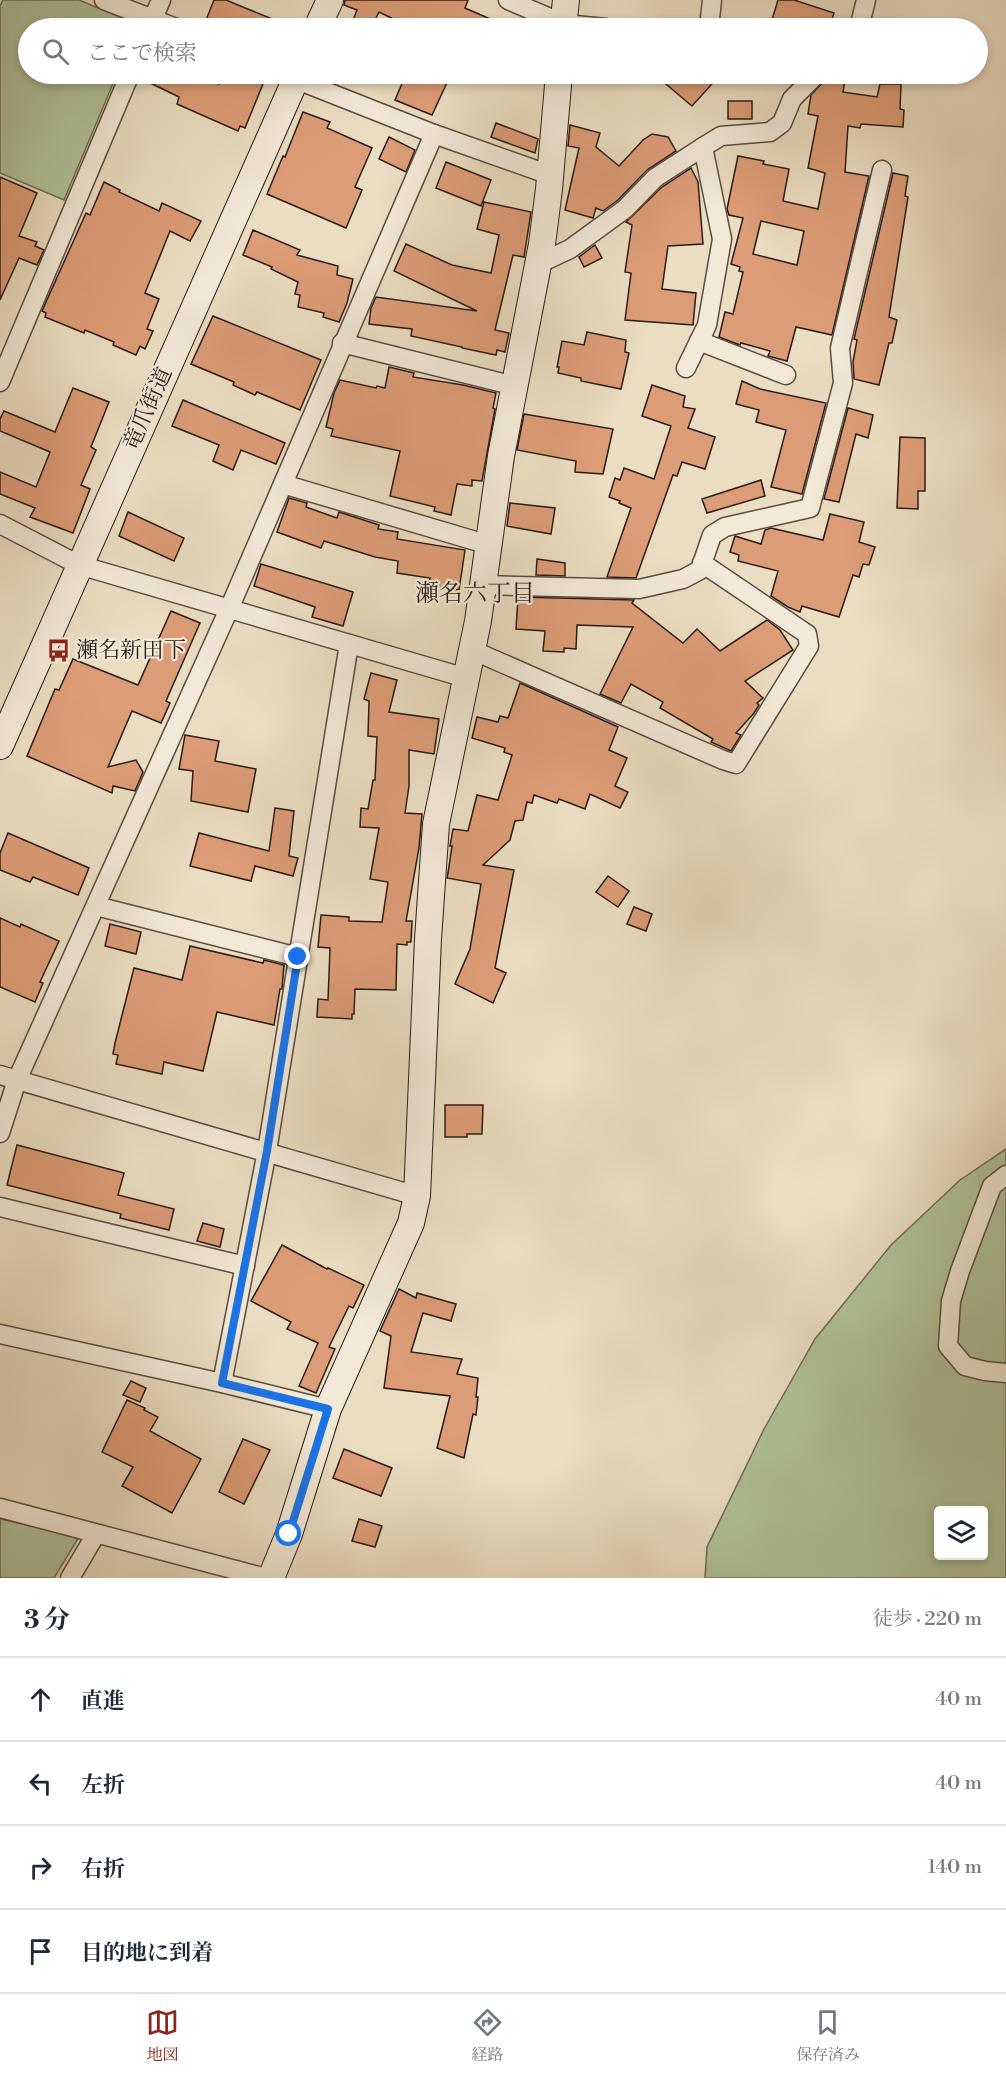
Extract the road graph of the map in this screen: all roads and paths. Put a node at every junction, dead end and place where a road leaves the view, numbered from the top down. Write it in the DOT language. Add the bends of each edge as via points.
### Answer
graph roads {
  1 [pos="104,0"];
  2 [pos="161,0"];
  3 [pos="330,0"];
  4 [pos="508,0"];
  5 [pos="712,0"];
  6 [pos="866,0"];
  7 [pos="139,18"];
  8 [pos="154,18"];
  9 [pos="322,18"];
  10 [pos="565,18"];
  11 [pos="711,18"];
  12 [pos="862,18"];
  13 [pos="126,84"];
  14 [pos="287,84"];
  15 [pos="313,84"];
  16 [pos="558,84"];
  17 [pos="808,84"];
  18 [pos="434,134"];
  19 [pos="703,147"];
  20 [pos="882,170"];
  21 [pos="550,175"];
  22 [pos="538,264"];
  23 [pos="699,341"];
  24 [pos="342,343"];
  25 [pos="4,360"];
  26 [pos="686,368"];
  27 [pos="786,375"];
  28 [pos="0,382"];
  29 [pos="515,386"];
  30 [pos="283,484"];
  31 [pos="0,524"];
  32 [pos="489,545"];
  33 [pos="702,563"];
  34 [pos="79,565"];
  35 [pos="483,585"];
  36 [pos="229,609"];
  37 [pos="349,644"];
  38 [pos="472,650"];
  39 [pos="466,678"];
  40 [pos="0,746"];
  41 [pos="96,906"];
  42 [pos="298,957"];
  43 [pos="9,1078"];
  44 [pos="0,1133"];
  45 [pos="267,1151"];
  46 [pos="1006,1175"];
  47 [pos="417,1196"];
  48 [pos="0,1207"];
  49 [pos="244,1266"];
  50 [pos="0,1334"];
  51 [pos="1006,1373"];
  52 [pos="222,1383"];
  53 [pos="328,1409"];
  54 [pos="0,1508"];
  55 [pos="96,1534"];
  56 [pos="70,1578"];
  57 [pos="266,1578"];
  58 [pos="271,1578"];
  1 -- 7 [label="street"];
  2 -- 8 [label="street"];
  3 -- 9 [label="street"];
  4 -- 10 [label="street"];
  5 -- 11 [label="street"];
  6 -- 12 [label="street"];
  13 -- 25 [label="street"];
  14 -- 34 [label="street, 竜爪街道"];
  15 -- 18 [label="street"];
  16 -- 21 [label="street"];
  17 -- 19 [label="street" via="792,99 782,123 770,132 721,136"];
  18 -- 21 [label="street"];
  18 -- 24 [label="street"];
  19 -- 22 [label="street" via="655,178 626,208 570,249"];
  19 -- 23 [label="street" via="722,239 707,325"];
  20 -- 33 [label="street" via="840,348 843,383 810,508 725,527 712,535"];
  21 -- 22 [label="street"];
  22 -- 29 [label="street"];
  23 -- 26 [label="street"];
  23 -- 27 [label="street"];
  24 -- 29 [label="street"];
  24 -- 30 [label="street"];
  25 -- 28 [label="street"];
  29 -- 32 [label="street"];
  30 -- 32 [label="street"];
  30 -- 36 [label="street"];
  31 -- 34 [label="street"];
  32 -- 35 [label="street"];
  33 -- 35 [label="street" via="700,570 683,579 639,589"];
  33 -- 38 [label="street" via="807,634 809,646 736,764"];
  34 -- 36 [label="street"];
  34 -- 40 [label="street, 竜爪街道"];
  35 -- 38 [label="street"];
  36 -- 37 [label="street"];
  36 -- 41 [label="street"];
  37 -- 39 [label="street"];
  37 -- 42 [label="street"];
  38 -- 39 [label="street"];
  39 -- 47 [label="street" via="436,824 432,866"];
  41 -- 42 [label="street"];
  41 -- 43 [label="street"];
  42 -- 45 [label="street"];
  43 -- 44 [label="street"];
  43 -- 45 [label="street"];
  45 -- 47 [label="street"];
  45 -- 49 [label="street"];
  46 -- 51 [label="street" via="992,1186 960,1271 951,1301 948,1346 965,1366"];
  47 -- 53 [label="street" via="411,1223"];
  48 -- 49 [label="street"];
  49 -- 52 [label="street"];
  50 -- 52 [label="street"];
  52 -- 53 [label="street"];
  53 -- 58 [label="street"];
  54 -- 55 [label="street"];
  55 -- 56 [label="street"];
  55 -- 57 [label="street"];
}
